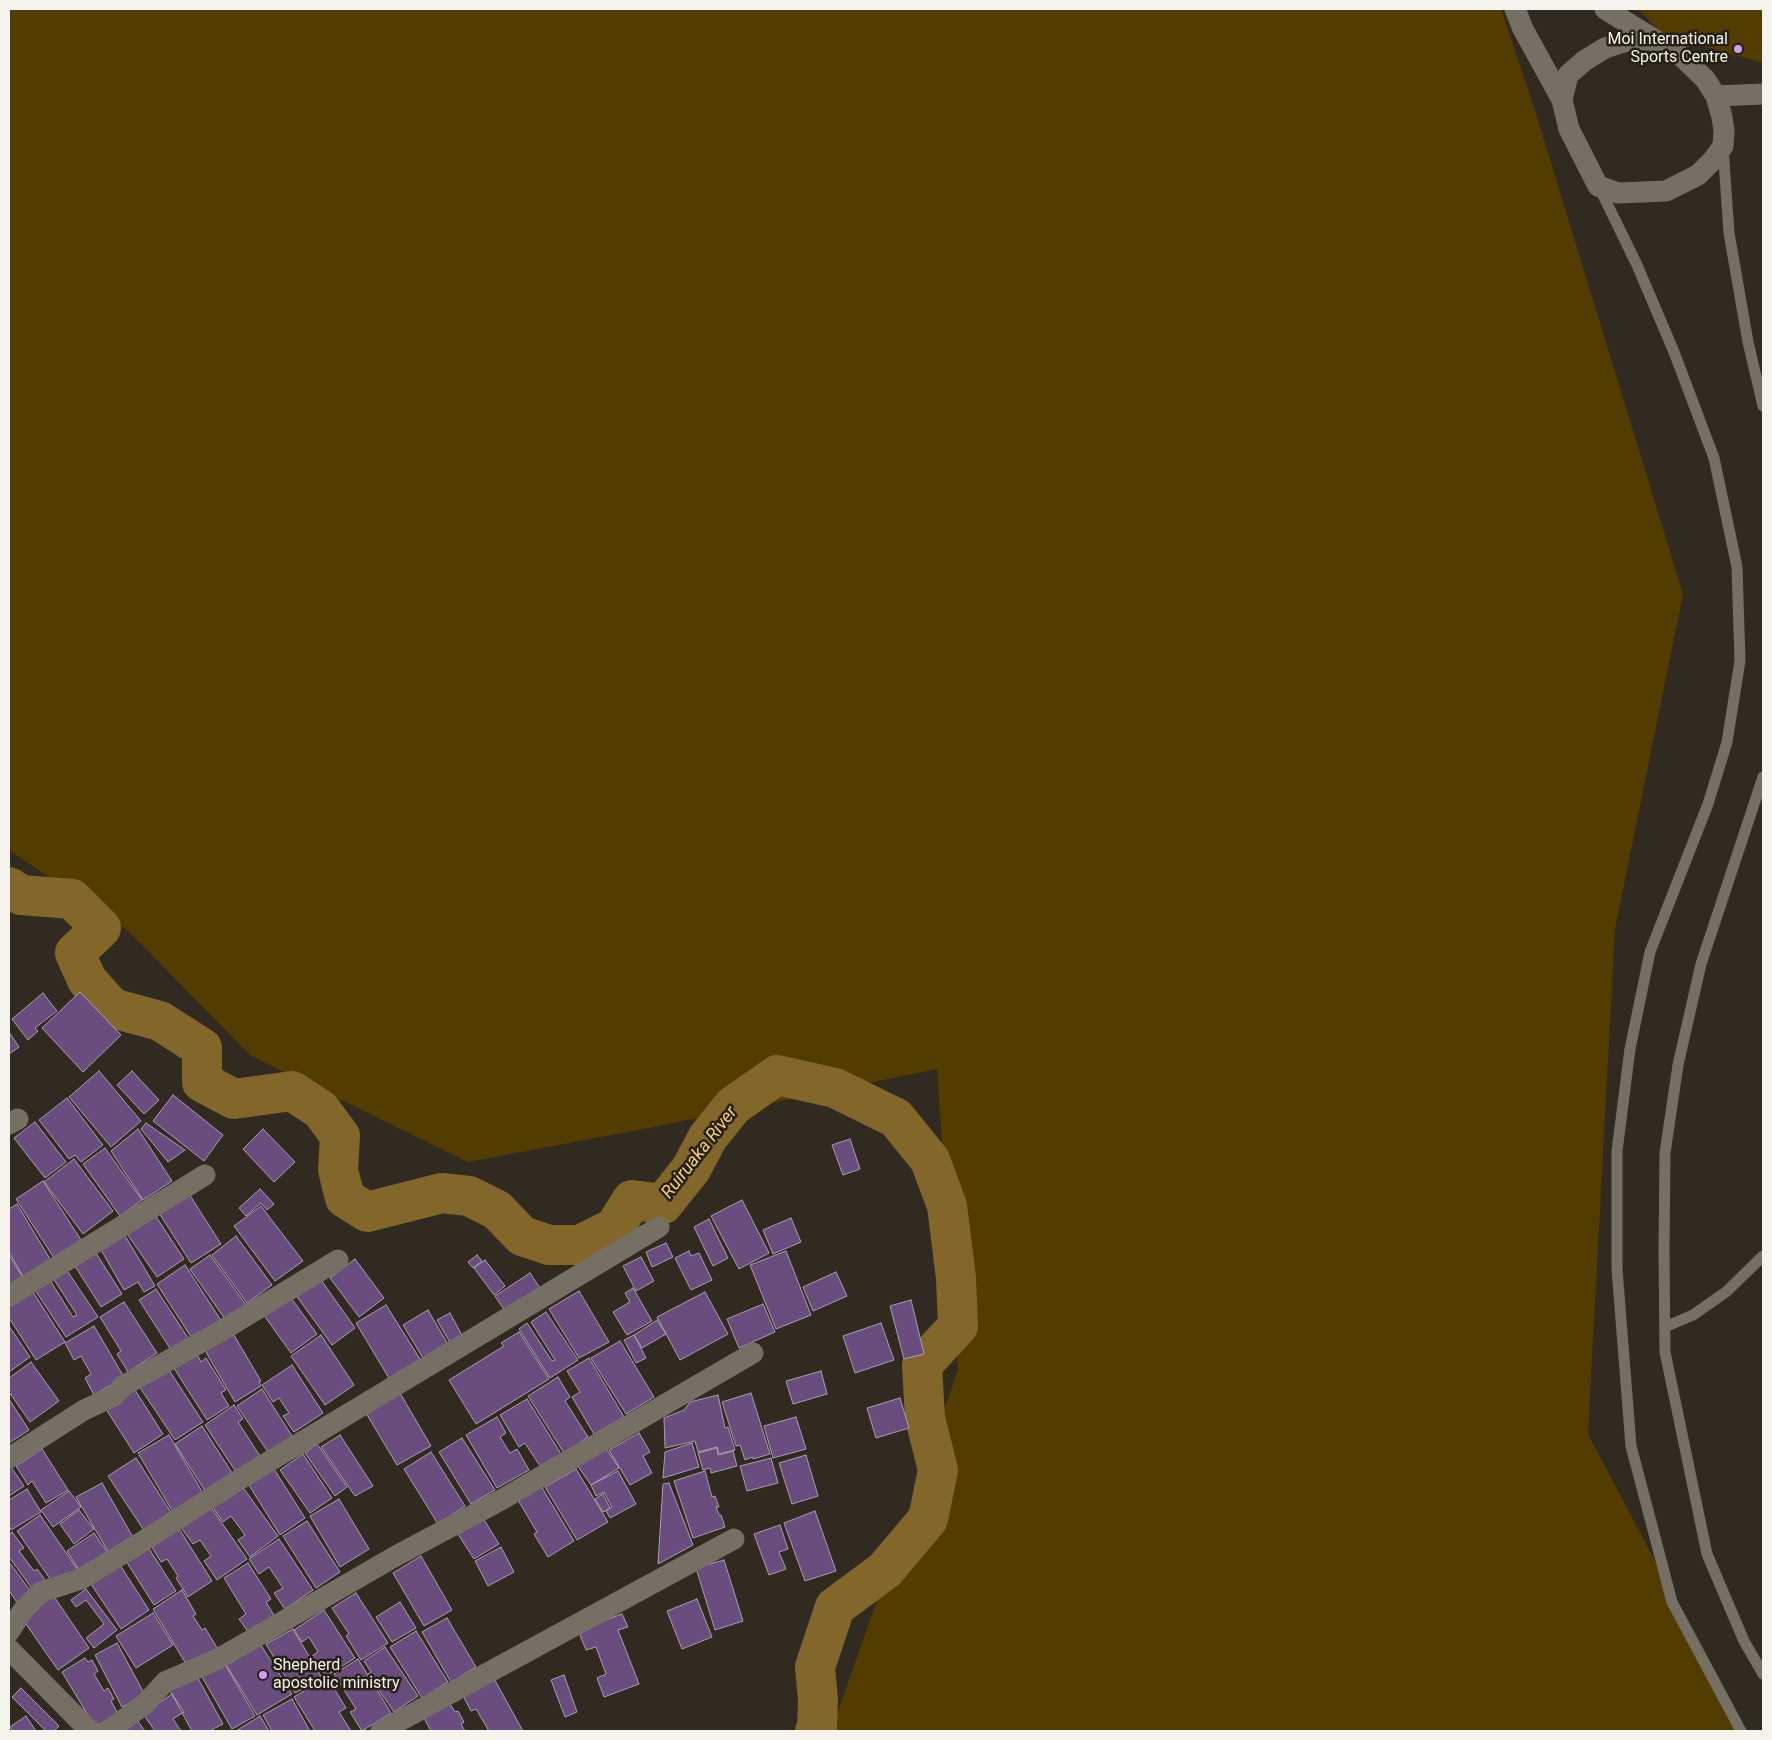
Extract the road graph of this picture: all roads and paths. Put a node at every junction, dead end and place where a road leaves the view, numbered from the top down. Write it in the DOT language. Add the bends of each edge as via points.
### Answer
graph roads {
  1 [pos="1515,9"];
  2 [pos="1605,9"];
  3 [pos="1660,43"];
  4 [pos="1763,94"];
  5 [pos="1716,96"];
  6 [pos="1562,100"];
  7 [pos="1723,146"];
  8 [pos="1598,186"];
  9 [pos="1763,406"];
  10 [pos="1763,777"];
  11 [pos="204,1175"];
  12 [pos="659,1228"];
  13 [pos="1763,1256"];
  14 [pos="338,1260"];
  15 [pos="9,1296"];
  16 [pos="1665,1327"];
  17 [pos="753,1353"];
  18 [pos="9,1458"];
  19 [pos="734,1539"];
  20 [pos="9,1632"];
  21 [pos="9,1649"];
  22 [pos="1763,1674"];
  23 [pos="90,1731"];
  24 [pos="108,1731"];
  25 [pos="381,1731"];
  26 [pos="1741,1731"];
  1 -- 6 [label="street"];
  2 -- 3 [label="street"];
  3 -- 5 [label="street" via="1693,67"];
  3 -- 6 [label="street" via="1630,40 1605,48 1568,75"];
  4 -- 5 [label="street"];
  5 -- 7 [label="street" via="1724,131"];
  6 -- 8 [label="street" via="1569,129"];
  7 -- 8 [label="street" via="1698,176 1666,191 1618,194"];
  7 -- 9 [label="lane" via="1729,233"];
  8 -- 26 [label="lane" via="1637,265 1714,458 1737,567 1740,661 1727,742 1708,804 1650,952 1630,1050 1617,1151 1617,1269 1631,1446 1672,1602"];
  10 -- 16 [label="lane" via="1701,964 1678,1065 1665,1153"];
  11 -- 15 [label="street"];
  12 -- 20 [label="street" via="253,1471 81,1579 41,1592 24,1609"];
  13 -- 16 [label="lane" via="1726,1292 1693,1315"];
  14 -- 18 [label="street" via="123,1386 114,1396 84,1410"];
  16 -- 22 [label="lane" via="1665,1352 1707,1554 1744,1641"];
  17 -- 24 [label="street" via="218,1659 165,1682 145,1704"];
  19 -- 25 [label="street"];
  21 -- 23 [label="street"];
}
